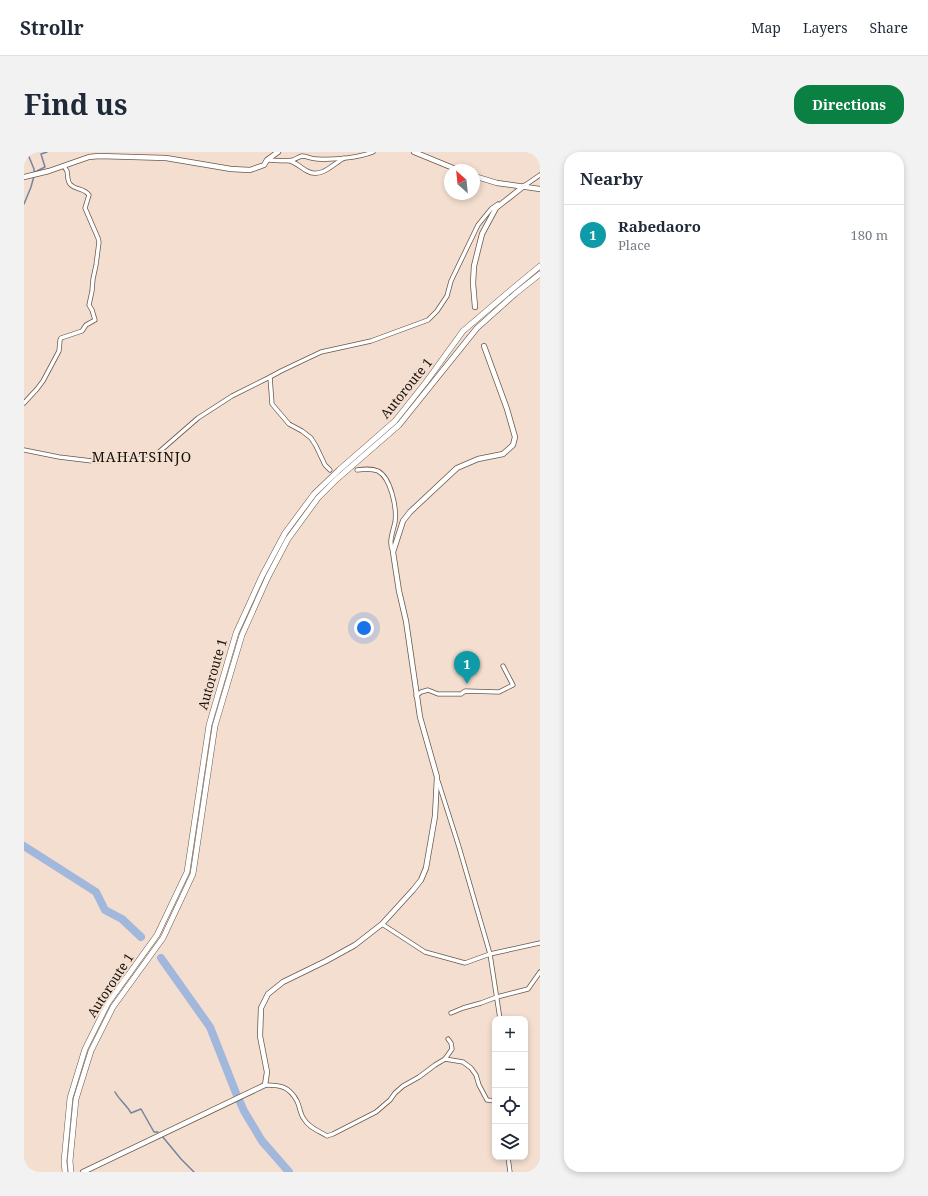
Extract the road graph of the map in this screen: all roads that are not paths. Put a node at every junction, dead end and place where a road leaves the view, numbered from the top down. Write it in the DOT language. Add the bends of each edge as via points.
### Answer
graph roads {
  1 [pos="278,152"];
  2 [pos="373,152"];
  3 [pos="414,152"];
  4 [pos="345,158"];
  5 [pos="267,160"];
  6 [pos="289,161"];
  7 [pos="444,164"];
  8 [pos="63,166"];
  9 [pos="540,175"];
  10 [pos="24,176"];
  11 [pos="480,178"];
  12 [pos="524,186"];
  13 [pos="540,189"];
  14 [pos="506,199"];
  15 [pos="540,266"];
  16 [pos="540,274"];
  17 [pos="475,307"];
  18 [pos="484,346"];
  19 [pos="270,377"];
  20 [pos="24,403"];
  21 [pos="24,450"];
  22 [pos="330,470"];
  23 [pos="357,470"];
  24 [pos="393,552"];
  25 [pos="503,666"];
  26 [pos="416,696"];
  27 [pos="436,777"];
  28 [pos="382,924"];
  29 [pos="540,943"];
  30 [pos="490,954"];
  31 [pos="540,972"];
  32 [pos="497,997"];
  33 [pos="451,1013"];
  34 [pos="500,1016"];
  35 [pos="448,1039"];
  36 [pos="445,1059"];
  37 [pos="265,1085"];
  38 [pos="492,1101"];
  39 [pos="508,1160"];
  40 [pos="64,1172"];
  41 [pos="71,1172"];
  42 [pos="83,1172"];
  43 [pos="510,1172"];
  1 -- 5 [label="street"];
  2 -- 4 [label="street"];
  3 -- 7 [label="street"];
  4 -- 6 [label="street" via="316,160 303,156"];
  4 -- 6 [label="street" via="317,173 308,172 297,163"];
  5 -- 6 [label="street"];
  5 -- 8 [label="street" via="264,165 250,170 152,157 89,157"];
  8 -- 10 [label="street"];
  8 -- 20 [label="street" via="70,183 89,195 85,208 98,238 89,305 95,320 82,331 61,338 59,351 43,381"];
  9 -- 12 [label="street"];
  11 -- 12 [label="street"];
  12 -- 13 [label="street"];
  12 -- 14 [label="street"];
  14 -- 17 [label="street" via="496,208 482,234 474,266"];
  14 -- 19 [label="street" via="491,209 478,225 451,281 447,296 428,320 371,341 321,352"];
  15 -- 40 [label="main road, Autoroute 1" via="463,331 394,421 314,494 285,533 262,576 236,633 209,725 187,872 158,935 108,1003 85,1049 70,1098"];
  16 -- 41 [label="main road, Autoroute 1" via="477,328 399,425 318,498 288,539 268,577 242,635 215,726 193,874 163,938 113,1006 91,1051 76,1099"];
  18 -- 24 [label="street" via="507,409 515,437 513,445 503,454 478,459 457,468 402,521"];
  19 -- 21 [label="street" via="232,396 198,418 160,452 147,460 135,458 92,461"];
  19 -- 22 [label="street" via="272,404 289,424 311,438 325,466"];
  23 -- 24 [label="street" via="368,468 379,472 387,480 395,505 390,544"];
  24 -- 26 [label="street"];
  25 -- 26 [label="street" via="513,685 499,692 465,691 461,694 438,694 428,690"];
  26 -- 27 [label="street"];
  27 -- 28 [label="street" via="435,816 426,868 421,880"];
  27 -- 30 [label="street"];
  28 -- 30 [label="street" via="425,952 464,963"];
  28 -- 37 [label="street" via="355,944 283,982 268,994 261,1008 260,1036 267,1072"];
  29 -- 30 [label="street"];
  30 -- 32 [label="street"];
  31 -- 32 [label="street" via="528,989"];
  32 -- 33 [label="street"];
  32 -- 34 [label="street"];
  35 -- 36 [label="street" via="452,1049"];
  36 -- 37 [label="street" via="404,1086 376,1112 327,1136 304,1120 297,1101 287,1088"];
  36 -- 38 [label="street" via="463,1062 471,1068 487,1100"];
  37 -- 42 [label="street"];
  39 -- 43 [label="street"];
}
